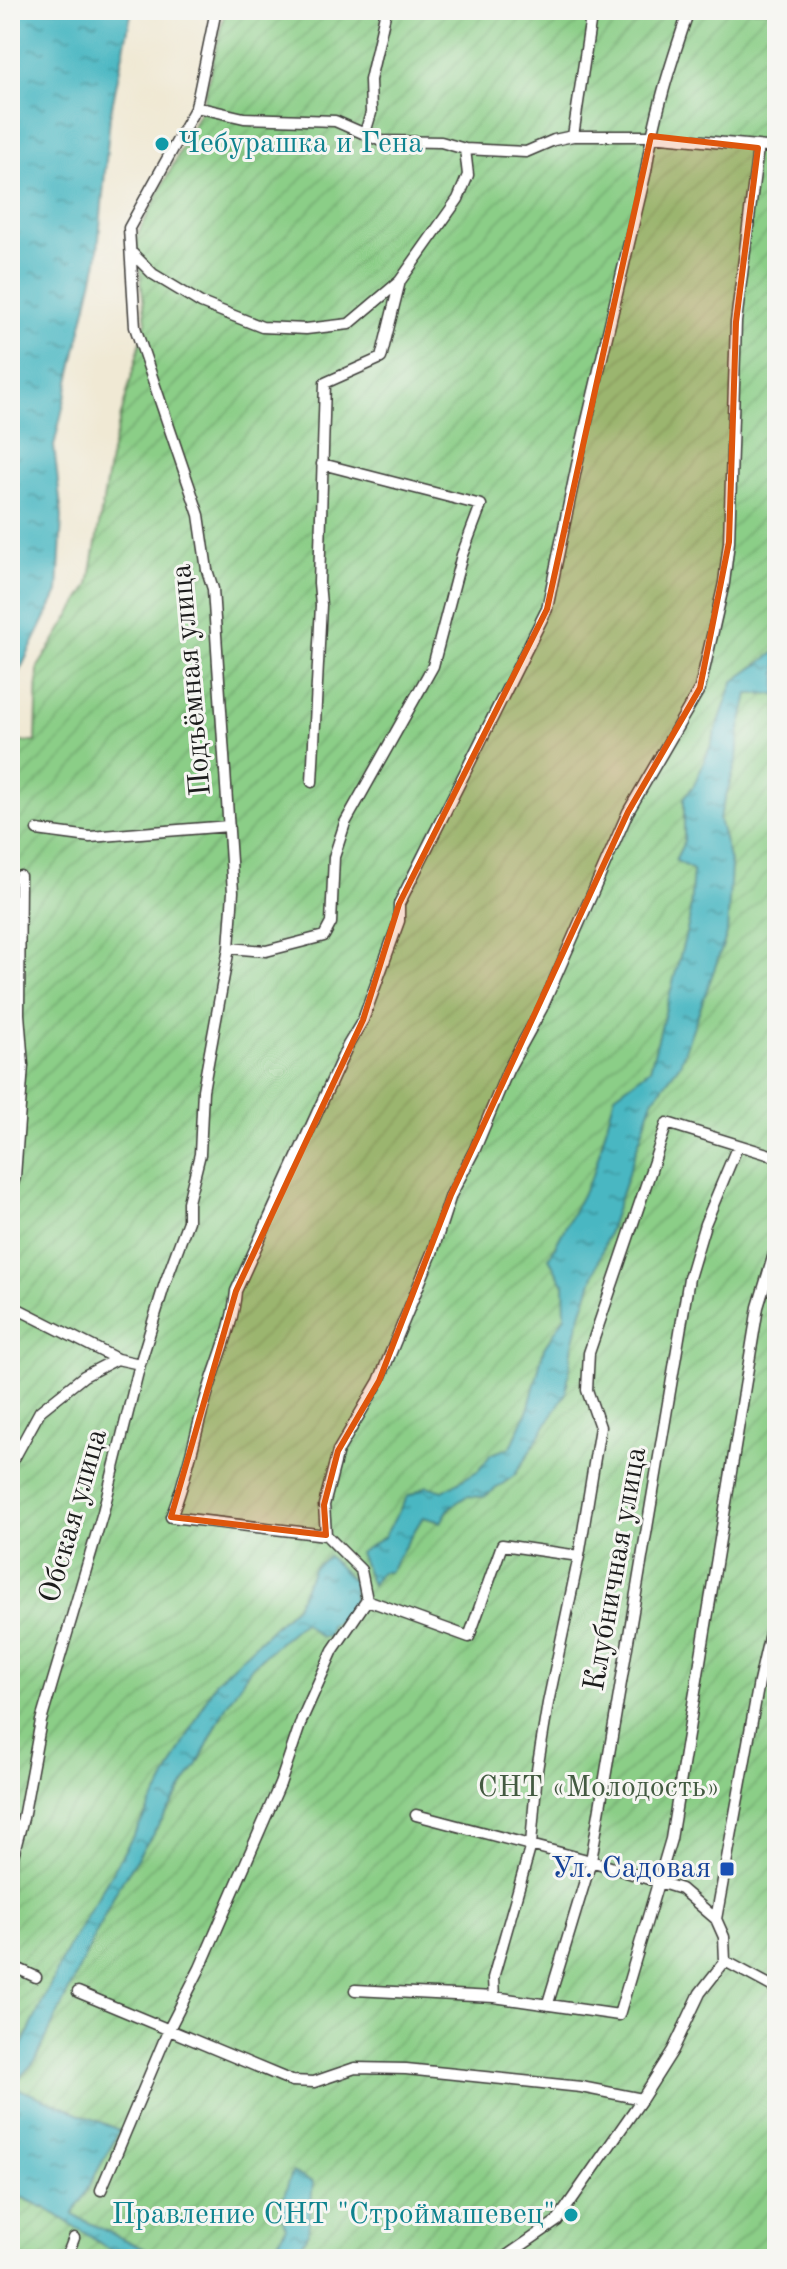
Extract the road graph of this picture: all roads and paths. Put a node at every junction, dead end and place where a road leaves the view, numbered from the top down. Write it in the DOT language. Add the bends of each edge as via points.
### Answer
graph roads {
  1 [pos="216,10"];
  2 [pos="386,10"];
  3 [pos="592,10"];
  4 [pos="689,10"];
  5 [pos="196,107"];
  6 [pos="365,133"];
  7 [pos="573,136"];
  8 [pos="651,136"];
  9 [pos="758,148"];
  10 [pos="777,148"];
  11 [pos="465,149"];
  12 [pos="131,252"];
  13 [pos="400,281"];
  14 [pos="322,464"];
  15 [pos="312,782"];
  16 [pos="229,826"];
  17 [pos="37,830"];
  18 [pos="20,876"];
  19 [pos="229,948"];
  20 [pos="738,1145"];
  21 [pos="777,1157"];
  22 [pos="10,1193"];
  23 [pos="777,1244"];
  24 [pos="10,1305"];
  25 [pos="117,1359"];
  26 [pos="140,1364"];
  27 [pos="10,1466"];
  28 [pos="326,1535"];
  29 [pos="579,1556"];
  30 [pos="367,1600"];
  31 [pos="777,1602"];
  32 [pos="416,1815"];
  33 [pos="531,1845"];
  34 [pos="591,1861"];
  35 [pos="10,1867"];
  36 [pos="660,1883"];
  37 [pos="716,1919"];
  38 [pos="725,1961"];
  39 [pos="10,1965"];
  40 [pos="36,1977"];
  41 [pos="777,1989"];
  42 [pos="355,1990"];
  43 [pos="78,1992"];
  44 [pos="494,1997"];
  45 [pos="548,2003"];
  46 [pos="169,2029"];
  47 [pos="642,2099"];
  48 [pos="101,2190"];
  49 [pos="74,2238"];
  50 [pos="66,2259"];
  51 [pos="502,2259"];
  1 -- 5 [label="street, Подъёмная улица"];
  2 -- 6 [label="street"];
  3 -- 7 [label="street"];
  4 -- 8 [label="street"];
  5 -- 6 [label="street" via="244,118 335,121"];
  5 -- 12 [label="street, Подъёмная улица" via="129,228"];
  6 -- 11 [label="street" via="381,141 441,142"];
  7 -- 8 [label="street"];
  7 -- 11 [label="street" via="526,152"];
  8 -- 9 [label="street"];
  8 -- 28 [label="street" via="547,609 399,904 399,921 363,1020 236,1291 171,1517"];
  9 -- 10 [label="street"];
  9 -- 28 [label="street" via="736,322 729,542 700,688 645,779 451,1195 379,1381 338,1451 324,1505"];
  11 -- 13 [label="street" via="468,175 458,199"];
  12 -- 13 [label="street" via="153,274 201,303 262,327 349,324"];
  12 -- 16 [label="street, Подъёмная улица" via="135,327 199,515 213,589"];
  13 -- 14 [label="street" via="381,358 325,383"];
  14 -- 15 [label="street"];
  14 -- 19 [label="street" via="481,505 433,666 345,823 334,857 331,923 324,936 266,951"];
  16 -- 17 [label="street" via="90,837"];
  16 -- 19 [label="street, Подъёмная улица"];
  18 -- 22 [label="street" via="23,1065"];
  19 -- 26 [label="street, Подъёмная улица" via="203,1090 200,1154 188,1221"];
  20 -- 21 [label="street"];
  20 -- 29 [label="street" via="667,1123 589,1353 587,1390 600,1427"];
  20 -- 34 [label="street, Клубничная улица" via="689,1278"];
  23 -- 36 [label="street" via="758,1307"];
  24 -- 25 [label="street"];
  25 -- 26 [label="street"];
  25 -- 27 [label="street" via="84,1376 40,1411"];
  26 -- 35 [label="street, Обская улица" via="41,1721"];
  28 -- 30 [label="street" via="361,1570"];
  29 -- 30 [label="street" via="502,1545 469,1637"];
  29 -- 33 [label="street" via="541,1743"];
  30 -- 46 [label="street" via="333,1650 280,1784"];
  31 -- 37 [label="street"];
  32 -- 33 [label="street"];
  33 -- 34 [label="street"];
  33 -- 44 [label="street" via="493,1978"];
  34 -- 36 [label="street"];
  34 -- 45 [label="street, Клубничная улица"];
  36 -- 37 [label="street" via="681,1889"];
  36 -- 45 [label="street" via="619,2015"];
  37 -- 38 [label="street" via="724,1937"];
  38 -- 41 [label="street"];
  38 -- 47 [label="street" via="700,1993"];
  39 -- 40 [label="street"];
  42 -- 44 [label="street"];
  43 -- 46 [label="street"];
  44 -- 45 [label="street"];
  46 -- 47 [label="street" via="292,2081 314,2082 355,2068 406,2069 581,2087"];
  46 -- 48 [label="street"];
  47 -- 51 [label="street" via="557,2221"];
  49 -- 50 [label="street"];
}
